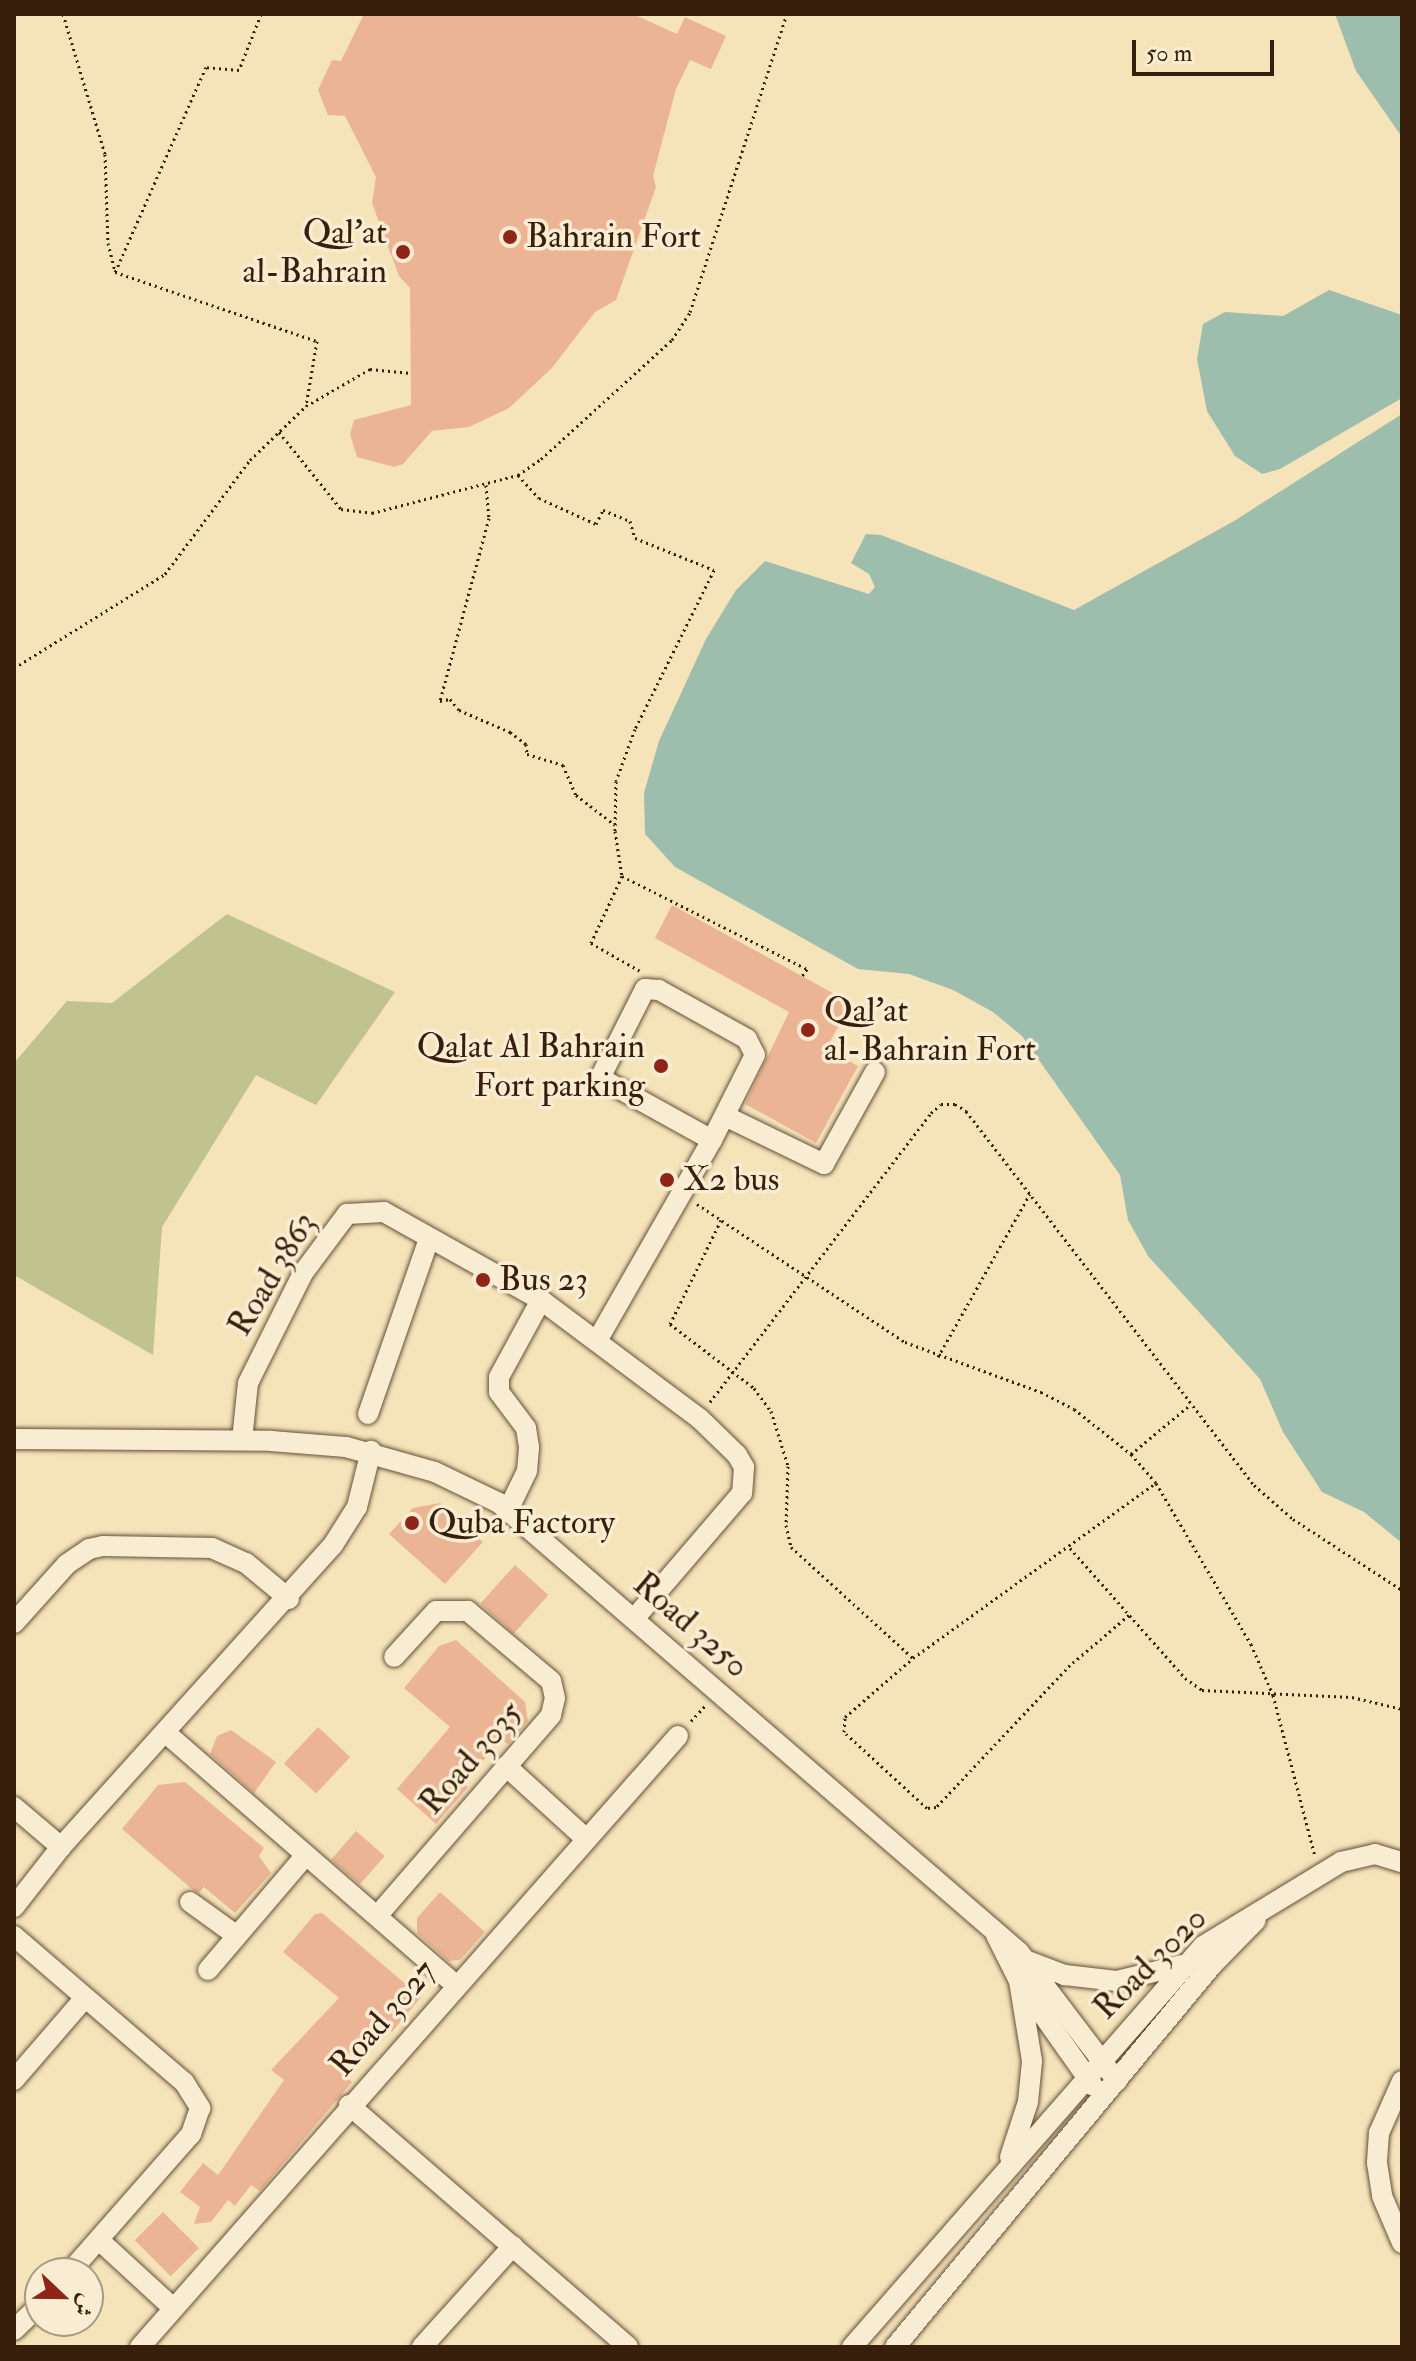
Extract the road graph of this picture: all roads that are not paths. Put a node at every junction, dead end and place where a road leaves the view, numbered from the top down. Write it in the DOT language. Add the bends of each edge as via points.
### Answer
graph roads {
  1 [pos="875,1072"];
  2 [pos="725,1116"];
  3 [pos="712,1140"];
  4 [pos="429,1239"];
  5 [pos="541,1300"];
  6 [pos="598,1339"];
  7 [pos="368,1414"];
  8 [pos="14,1439"];
  9 [pos="242,1440"];
  10 [pos="371,1451"];
  11 [pos="508,1510"];
  12 [pos="289,1599"];
  13 [pos="635,1618"];
  14 [pos="14,1623"];
  15 [pos="394,1657"];
  16 [pos="167,1734"];
  17 [pos="678,1736"];
  18 [pos="506,1766"];
  19 [pos="14,1807"];
  20 [pos="585,1838"];
  21 [pos="61,1847"];
  22 [pos="305,1856"];
  23 [pos="1402,1862"];
  24 [pos="1277,1900"];
  25 [pos="190,1902"];
  26 [pos="14,1907"];
  27 [pos="378,1915"];
  28 [pos="236,1935"];
  29 [pos="996,1935"];
  30 [pos="14,1936"];
  31 [pos="1028,1961"];
  32 [pos="1182,1965"];
  33 [pos="208,1970"];
  34 [pos="1019,1981"];
  35 [pos="455,1984"];
  36 [pos="84,1999"];
  37 [pos="1101,2060"];
  38 [pos="1086,2077"];
  39 [pos="14,2080"];
  40 [pos="1117,2081"];
  41 [pos="1402,2081"];
  42 [pos="1102,2099"];
  43 [pos="349,2105"];
  44 [pos="1000,2177"];
  45 [pos="99,2240"];
  46 [pos="1402,2243"];
  47 [pos="513,2246"];
  48 [pos="84,2257"];
  49 [pos="173,2308"];
  50 [pos="140,2347"];
  51 [pos="422,2347"];
  52 [pos="628,2347"];
  53 [pos="852,2347"];
  54 [pos="895,2347"];
  1 -- 2 [label="street" via="822,1165"];
  2 -- 3 [label="street"];
  2 -- 3 [label="street" via="755,1055 752,1043 655,988 639,996 600,1078"];
  3 -- 6 [label="street"];
  4 -- 5 [label="street, Road 3863"];
  4 -- 7 [label="street"];
  4 -- 9 [label="street, Road 3863" via="371,1209 358,1209 337,1222 256,1362 243,1400"];
  5 -- 6 [label="street, Road 3863"];
  5 -- 11 [label="street" via="499,1377 499,1392 526,1428 529,1447 527,1471"];
  6 -- 13 [label="street, Road 3863" via="699,1418 744,1467 742,1493"];
  8 -- 9 [label="street, Road 3250"];
  9 -- 10 [label="street, Road 3250"];
  10 -- 11 [label="street, Road 3250" via="435,1472"];
  10 -- 12 [label="street" via="364,1487 348,1523"];
  11 -- 13 [label="street, Road 3250"];
  12 -- 14 [label="street" via="246,1563 212,1548 103,1546 67,1564"];
  12 -- 16 [label="street"];
  13 -- 29 [label="street, Road 3250"];
  15 -- 18 [label="street, Road 3035" via="436,1611 452,1607 468,1611 551,1681 551,1715"];
  16 -- 21 [label="street"];
  16 -- 22 [label="street"];
  17 -- 20 [label="street, Road 3027"];
  18 -- 20 [label="street"];
  18 -- 27 [label="street, Road 3035"];
  19 -- 21 [label="street"];
  20 -- 35 [label="street, Road 3027"];
  21 -- 26 [label="street"];
  22 -- 27 [label="street"];
  22 -- 28 [label="street"];
  23 -- 24 [label="street" via="1358,1855"];
  24 -- 32 [label="street, Road 3020" via="1226,1928"];
  24 -- 40 [label="street, Road 3020" via="1211,1966"];
  25 -- 28 [label="street"];
  27 -- 35 [label="street"];
  28 -- 33 [label="street"];
  29 -- 31 [label="street, Road 3250"];
  29 -- 34 [label="street, Road 3250"];
  30 -- 36 [label="street"];
  31 -- 32 [label="street" via="1065,1975 1117,1981"];
  31 -- 37 [label="street, Road 3250"];
  32 -- 37 [label="street, Road 3020"];
  34 -- 38 [label="street, Road 3250"];
  34 -- 44 [label="street" via="1032,2061 1017,2141"];
  35 -- 43 [label="street, Road 3027"];
  36 -- 39 [label="street"];
  36 -- 45 [label="street" via="184,2082 200,2108 191,2134"];
  37 -- 38 [label="street, Road 3020"];
  37 -- 40 [label="street, Road 3250"];
  38 -- 42 [label="street, Road 3250"];
  38 -- 44 [label="street, Road 3020"];
  40 -- 42 [label="street, Road 3020"];
  41 -- 46 [label="street" via="1379,2133 1377,2163 1382,2196"];
  42 -- 54 [label="street, Road 3020"];
  43 -- 47 [label="street"];
  43 -- 49 [label="street, Road 3027"];
  44 -- 53 [label="street, Road 3020"];
  45 -- 48 [label="street"];
  45 -- 49 [label="street"];
  47 -- 51 [label="street"];
  47 -- 52 [label="street"];
  49 -- 50 [label="street, Road 3027"];
}
